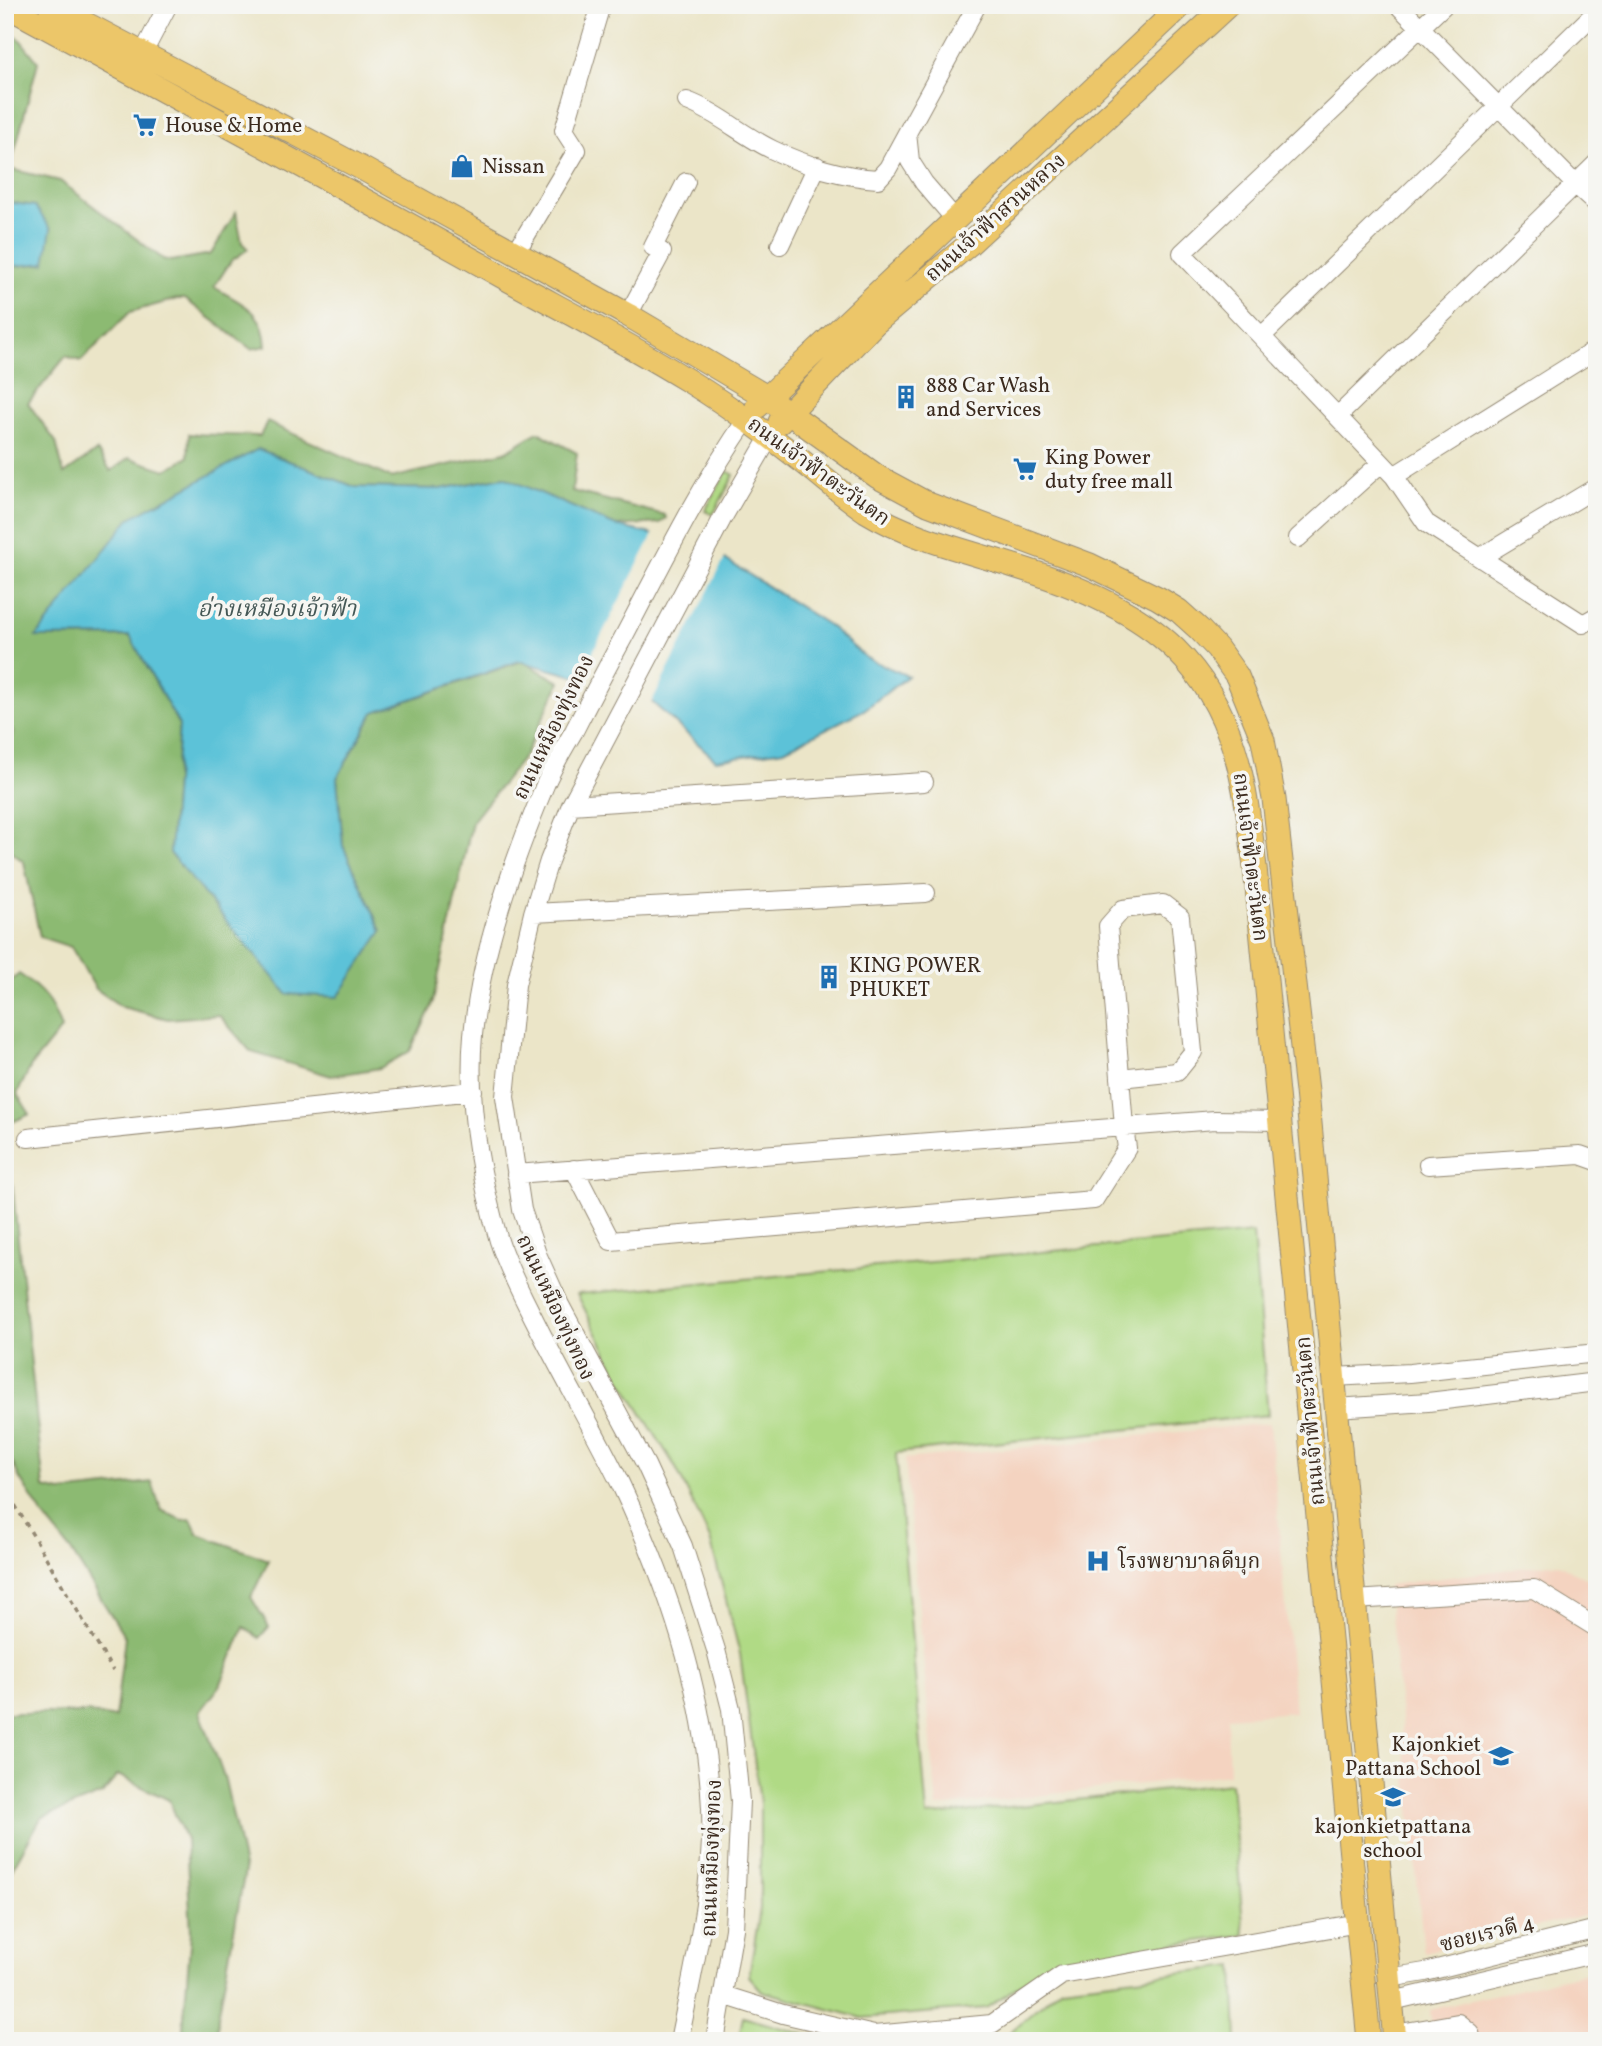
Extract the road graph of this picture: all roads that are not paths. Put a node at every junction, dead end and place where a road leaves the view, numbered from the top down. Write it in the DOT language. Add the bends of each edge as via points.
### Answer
graph roads {
  1 [pos="5,5"];
  2 [pos="50,5"];
  3 [pos="168,5"];
  4 [pos="601,5"];
  5 [pos="977,5"];
  6 [pos="1182,5"];
  7 [pos="1228,5"];
  8 [pos="1398,5"];
  9 [pos="1444,5"];
  10 [pos="1597,11"];
  11 [pos="1421,29"];
  12 [pos="143,53"];
  13 [pos="687,102"];
  14 [pos="1497,107"];
  15 [pos="907,133"];
  16 [pos="1597,163"];
  17 [pos="817,166"];
  18 [pos="686,182"];
  19 [pos="1575,184"];
  20 [pos="1597,204"];
  21 [pos="954,218"];
  22 [pos="780,245"];
  23 [pos="516,252"];
  24 [pos="628,315"];
  25 [pos="1262,335"];
  26 [pos="1597,349"];
  27 [pos="765,397"];
  28 [pos="787,412"];
  29 [pos="1338,416"];
  30 [pos="747,418"];
  31 [pos="770,436"];
  32 [pos="1387,470"];
  33 [pos="1597,486"];
  34 [pos="1298,538"];
  35 [pos="1481,557"];
  36 [pos="1597,616"];
  37 [pos="924,782"];
  38 [pos="571,805"];
  39 [pos="926,893"];
  40 [pos="533,913"];
  41 [pos="1120,1078"];
  42 [pos="473,1091"];
  43 [pos="1280,1121"];
  44 [pos="1124,1127"];
  45 [pos="28,1138"];
  46 [pos="1597,1161"];
  47 [pos="1428,1165"];
  48 [pos="574,1169"];
  49 [pos="516,1174"];
  50 [pos="1597,1353"];
  51 [pos="1333,1377"];
  52 [pos="1597,1382"];
  53 [pos="1336,1408"];
  54 [pos="633,1440"];
  55 [pos="605,1456"];
  56 [pos="1354,1600"];
  57 [pos="1597,1628"];
  58 [pos="1359,1923"];
  59 [pos="1597,1929"];
  60 [pos="1597,1953"];
  61 [pos="1390,1989"];
  62 [pos="723,1995"];
  63 [pos="1394,2037"];
  64 [pos="679,2041"];
  65 [pos="715,2041"];
  66 [pos="1369,2041"];
  67 [pos="1472,2041"];
  1 -- 30 [label="main road, ถนนเจ้าฟ้าตะวันตก" via="429,235 688,380"];
  2 -- 12 [label="main road, ถนนเจ้าฟ้าตะวันตก"];
  3 -- 12 [label="street"];
  4 -- 23 [label="street" via="564,130 577,150"];
  5 -- 15 [label="street"];
  6 -- 21 [label="main road, ถนนเจ้าฟ้าสวนหลวง"];
  7 -- 28 [label="main road, ถนนเจ้าฟ้าสวนหลวง" via="968,245 874,324"];
  8 -- 11 [label="street"];
  9 -- 11 [label="street"];
  10 -- 14 [label="street"];
  11 -- 14 [label="street"];
  11 -- 25 [label="street" via="1182,253"];
  12 -- 23 [label="main road, ถนนเจ้าฟ้าตะวันตก"];
  13 -- 17 [label="street" via="707,109 772,150"];
  14 -- 19 [label="street"];
  14 -- 25 [label="street"];
  15 -- 17 [label="street" via="878,179"];
  15 -- 21 [label="street" via="910,161"];
  16 -- 19 [label="street"];
  17 -- 22 [label="street"];
  18 -- 24 [label="street" via="653,247 662,252"];
  19 -- 20 [label="street"];
  19 -- 29 [label="street"];
  21 -- 27 [label="main road, ถนนเจ้าฟ้าสวนหลวง"];
  23 -- 24 [label="main road, ถนนเจ้าฟ้าตะวันตก"];
  24 -- 27 [label="main road, ถนนเจ้าฟ้าตะวันตก"];
  25 -- 29 [label="street"];
  26 -- 32 [label="street"];
  27 -- 28 [label="main road, ถนนเจ้าฟ้าตะวันตก"];
  27 -- 30 [label="main road, ถนนเจ้าฟ้าสวนหลวง"];
  28 -- 31 [label="main road, ถนนเจ้าฟ้าสวนหลวง"];
  28 -- 51 [label="main road, ถนนเจ้าฟ้าตะวันตก" via="878,477 928,504 1090,565 1158,598 1217,648 1243,688 1269,767 1307,1091"];
  29 -- 32 [label="street"];
  30 -- 31 [label="main road, ถนนเจ้าฟ้าตะวันตก"];
  30 -- 42 [label="street, ถนนเหมืองทุ่งทอง" via="693,505 547,781 500,910 483,980 473,1036"];
  31 -- 38 [label="street, ถนนเหมืองทุ่งทอง"];
  31 -- 43 [label="main road, ถนนเจ้าฟ้าตะวันตก" via="867,511 902,529 1070,586 1137,620 1174,648 1201,677 1221,711 1244,782"];
  32 -- 34 [label="street"];
  32 -- 35 [label="street" via="1426,523"];
  33 -- 35 [label="street"];
  35 -- 36 [label="street" via="1583,624"];
  37 -- 38 [label="street"];
  38 -- 40 [label="street, ถนนเหมืองทุ่งทอง"];
  39 -- 40 [label="street"];
  40 -- 49 [label="street, ถนนเหมืองทุ่งทอง" via="516,985 505,1097"];
  41 -- 41 [label="street" via="1108,926 1123,909 1163,904 1180,917 1193,1052 1177,1072"];
  41 -- 44 [label="street"];
  42 -- 45 [label="street"];
  42 -- 55 [label="street, ถนนเหมืองทุ่งทอง" via="477,1144 501,1247"];
  43 -- 44 [label="street"];
  43 -- 58 [label="main road, ถนนเจ้าฟ้าตะวันตก"];
  44 -- 48 [label="street"];
  44 -- 48 [label="street" via="1127,1148 1094,1200 611,1241"];
  46 -- 47 [label="street" via="1580,1155"];
  48 -- 49 [label="street"];
  49 -- 54 [label="street, ถนนเหมืองทุ่งทอง" via="522,1210 559,1306"];
  50 -- 51 [label="street" via="1410,1374"];
  51 -- 53 [label="main road, ถนนเจ้าฟ้าตะวันตก"];
  52 -- 53 [label="street"];
  53 -- 56 [label="main road, ถนนเจ้าฟ้าตะวันตก"];
  54 -- 55 [label="street"];
  54 -- 62 [label="street, ถนนเหมืองทุ่งทอง" via="683,1546 730,1709 740,1801 734,1929"];
  55 -- 64 [label="street, ถนนเหมืองทุ่งทอง" via="658,1566 696,1699 705,1749 711,1810 708,1868"];
  56 -- 57 [label="street" via="1534,1589"];
  56 -- 61 [label="main road, ถนนเจ้าฟ้าตะวันตก"];
  58 -- 62 [label="street" via="1062,1975 992,2024 874,2035"];
  58 -- 66 [label="main road, ถนนเจ้าฟ้าตะวันตก"];
  59 -- 61 [label="street, ซอยเรวดี 4" via="1424,1972"];
  60 -- 61 [label="street"];
  61 -- 63 [label="main road, ถนนเจ้าฟ้าตะวันตก"];
  62 -- 65 [label="street, ถนนเหมืองทุ่งทอง"];
  63 -- 67 [label="street" via="1458,2023 1471,2033"];
}
